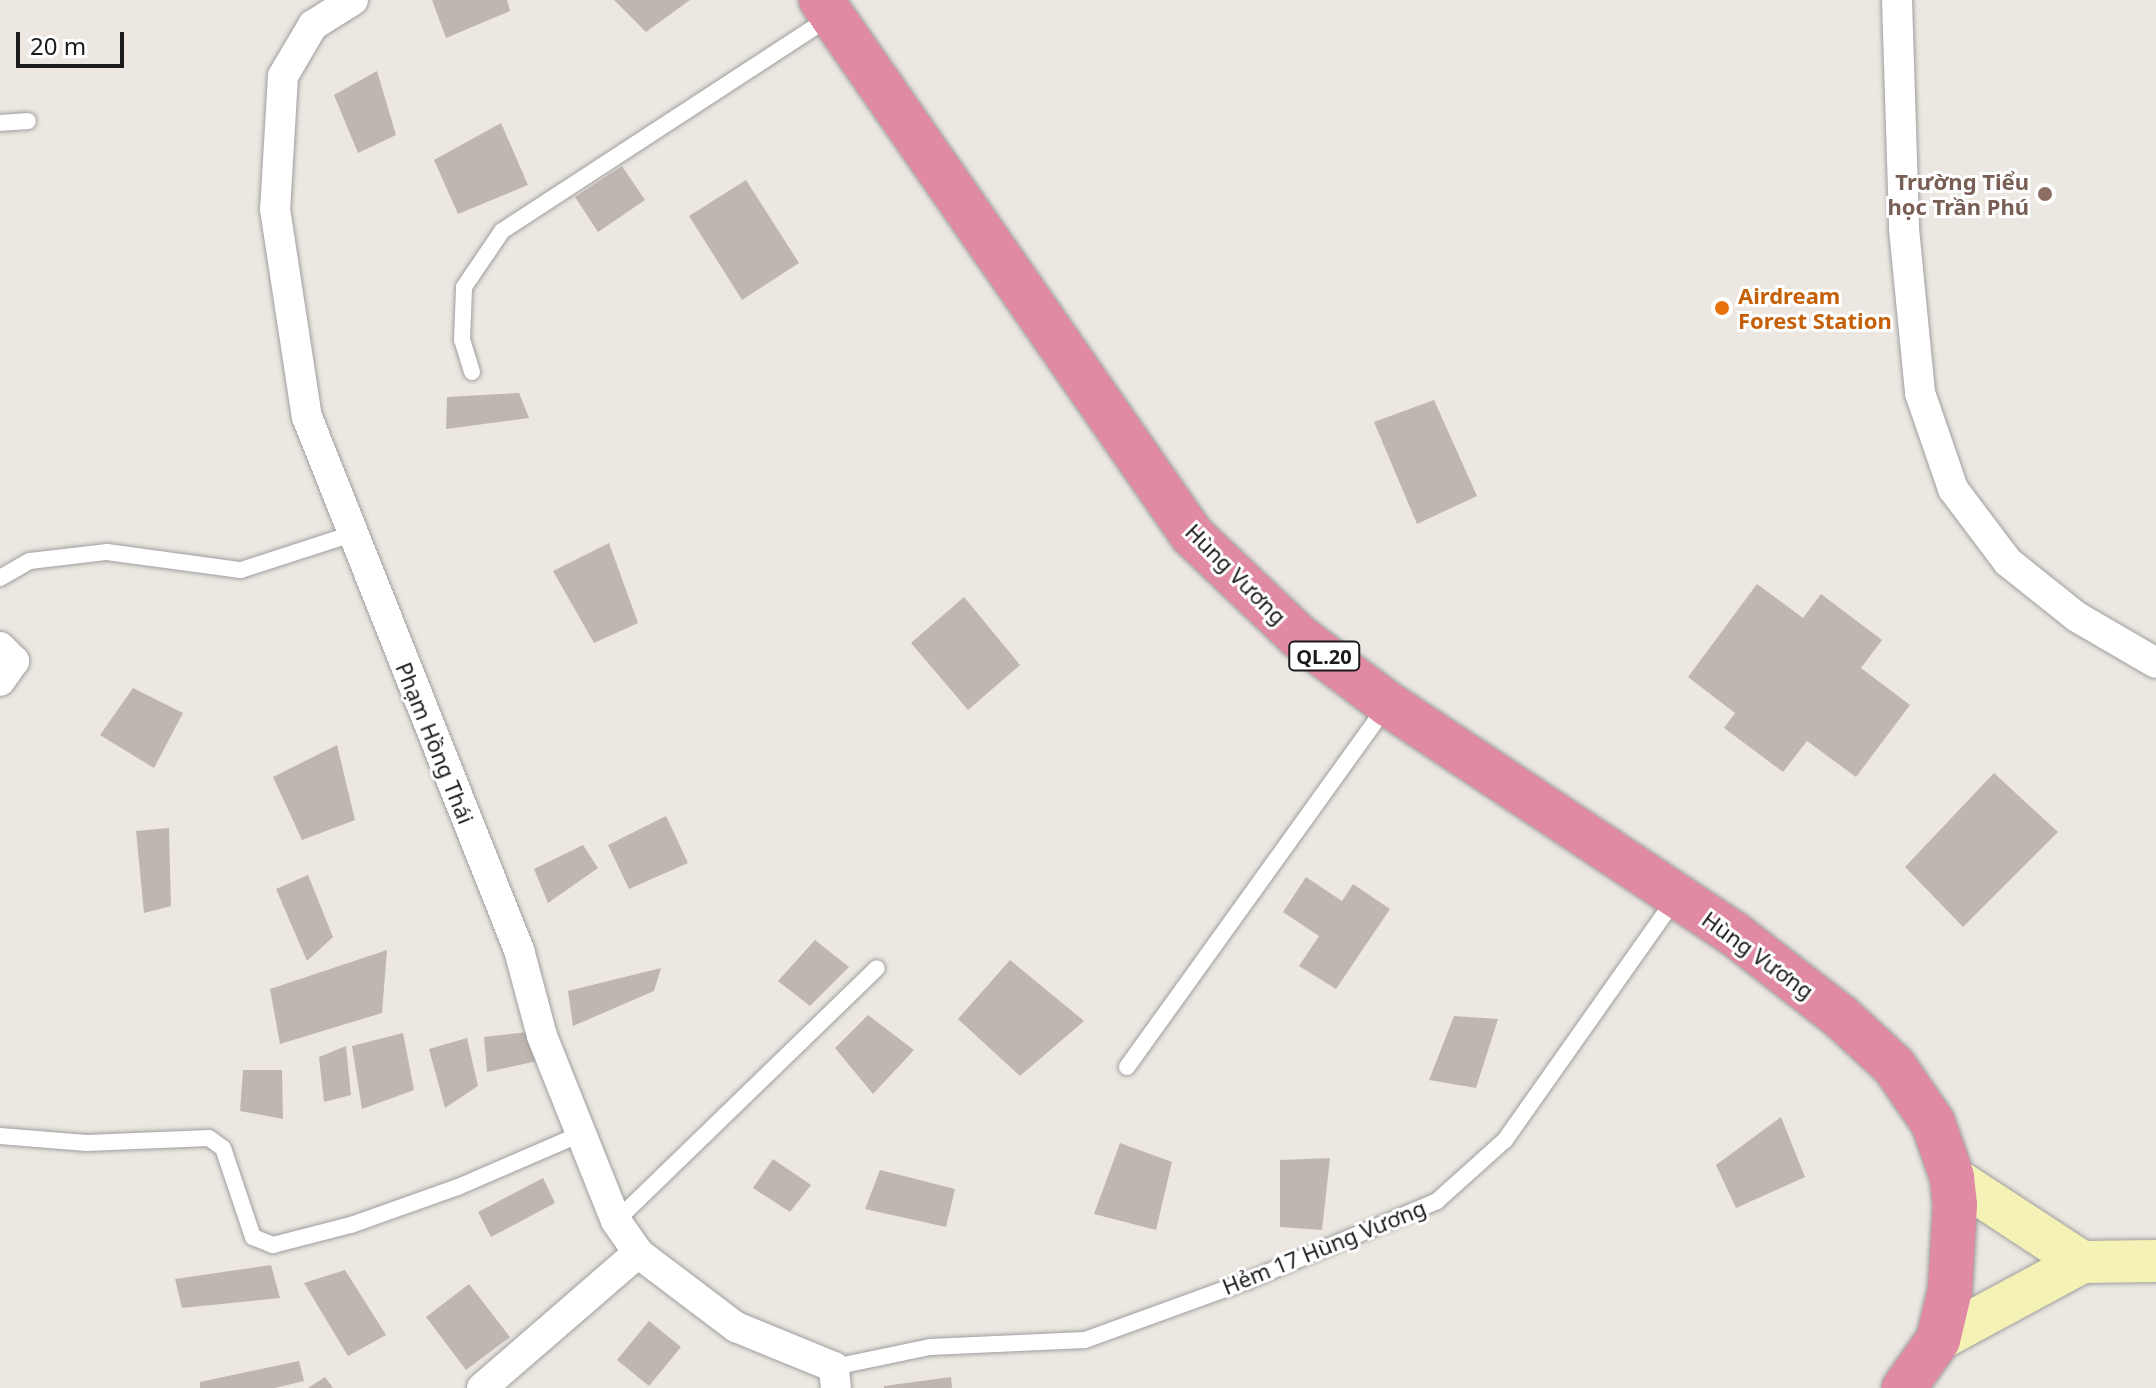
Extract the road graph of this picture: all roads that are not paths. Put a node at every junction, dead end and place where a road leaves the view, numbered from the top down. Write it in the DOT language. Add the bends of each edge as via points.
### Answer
graph roads {
  1 [pos="353,0"];
  2 [pos="1897,0"];
  3 [pos="826,8"];
  4 [pos="28,121"];
  5 [pos="0,123"];
  6 [pos="472,372"];
  7 [pos="352,534"];
  8 [pos="0,578"];
  9 [pos="0,647"];
  10 [pos="2156,663"];
  11 [pos="0,681"];
  12 [pos="1388,704"];
  13 [pos="1676,898"];
  14 [pos="877,968"];
  15 [pos="1127,1067"];
  16 [pos="578,1135"];
  17 [pos="0,1136"];
  18 [pos="1952,1177"];
  19 [pos="616,1221"];
  20 [pos="638,1253"];
  21 [pos="2146,1256"];
  22 [pos="2082,1262"];
  23 [pos="1938,1340"];
  24 [pos="835,1378"];
  25 [pos="482,1388"];
  26 [pos="1904,1388"];
  1 -- 7 [label="street, Phạm Hồng Thái" via="313,25 283,76 275,209 307,417"];
  2 -- 10 [label="street" via="1904,229 1920,393 1953,489 2008,562 2077,617"];
  3 -- 6 [label="lane" via="502,231 464,287 462,340"];
  3 -- 12 [label="highway, Hùng Vương / QL.20" via="1192,535 1298,636"];
  4 -- 5 [label="lane"];
  7 -- 8 [label="lane" via="241,570 107,552 30,561"];
  7 -- 16 [label="street, Phạm Hồng Thái" via="519,950"];
  9 -- 11 [label="street" via="14,661"];
  12 -- 13 [label="highway, Hùng Vương / QL.20"];
  12 -- 15 [label="lane"];
  13 -- 18 [label="highway, Hùng Vương / QL.20" via="1792,976 1894,1066 1933,1123"];
  13 -- 24 [label="lane, Hẻm 17 Hùng Vương" via="1505,1140 1437,1201 1247,1281 1085,1340 930,1347"];
  14 -- 19 [label="lane"];
  16 -- 17 [label="lane" via="391,1211 273,1245 253,1237 223,1148 209,1138 87,1143"];
  16 -- 19 [label="street, Phạm Hồng Thái"];
  18 -- 22 [label="street"];
  18 -- 23 [label="highway, Hùng Vương" via="1956,1241"];
  19 -- 20 [label="street, Phạm Hồng Thái"];
  20 -- 24 [label="street, Phạm Hồng Thái" via="736,1327"];
  20 -- 25 [label="street"];
  21 -- 22 [label="street"];
  22 -- 23 [label="street"];
  23 -- 26 [label="highway"];
}
